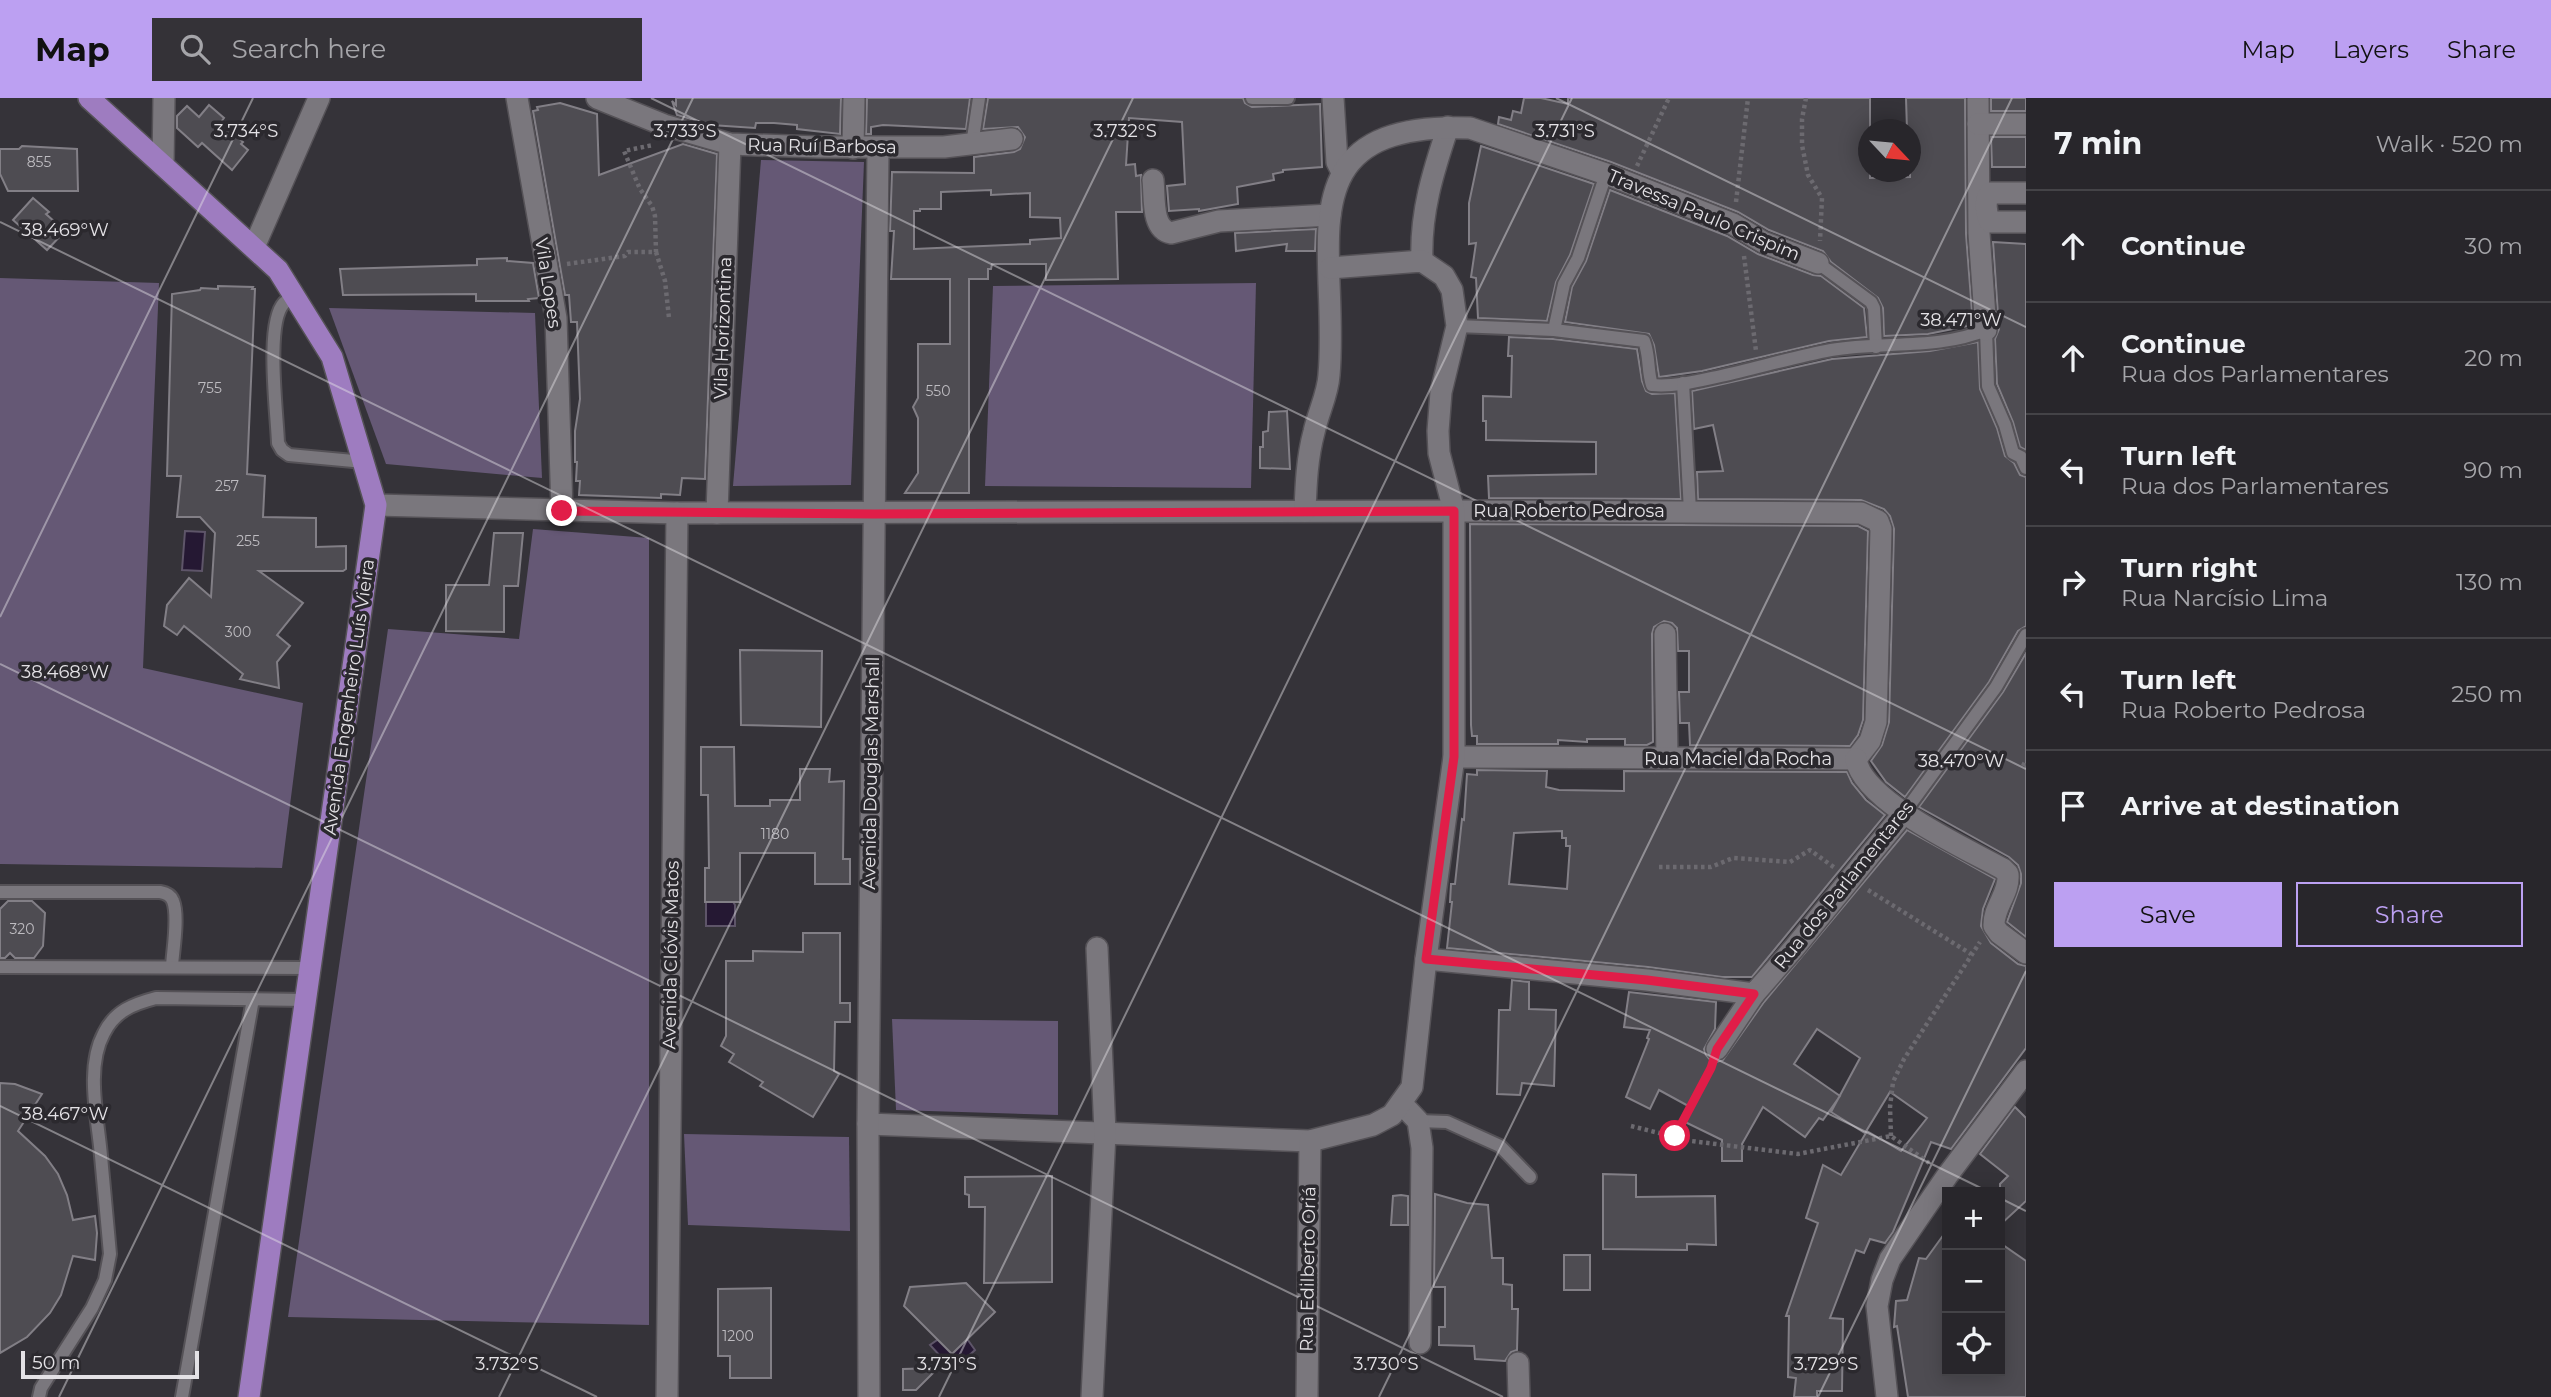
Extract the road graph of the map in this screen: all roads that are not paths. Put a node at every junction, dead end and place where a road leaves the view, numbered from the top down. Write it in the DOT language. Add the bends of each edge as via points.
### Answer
graph roads {
  1 [pos="89,98"];
  2 [pos="164,98"];
  3 [pos="319,98"];
  4 [pos="517,98"];
  5 [pos="597,98"];
  6 [pos="854,98"];
  7 [pos="979,98"];
  8 [pos="1252,98"];
  9 [pos="1289,98"];
  10 [pos="1333,98"];
  11 [pos="1978,98"];
  12 [pos="1978,124"];
  13 [pos="2026,124"];
  14 [pos="1448,127"];
  15 [pos="1012,139"];
  16 [pos="730,144"];
  17 [pos="972,145"];
  18 [pos="853,148"];
  19 [pos="878,148"];
  20 [pos="163,165"];
  21 [pos="1342,172"];
  22 [pos="1606,174"];
  23 [pos="1977,179"];
  24 [pos="1153,180"];
  25 [pos="2026,181"];
  26 [pos="2026,193"];
  27 [pos="1330,215"];
  28 [pos="2026,222"];
  29 [pos="1979,233"];
  30 [pos="2026,233"];
  31 [pos="254,247"];
  32 [pos="1422,261"];
  33 [pos="1818,263"];
  34 [pos="1329,268"];
  35 [pos="294,297"];
  36 [pos="1457,326"];
  37 [pos="1554,330"];
  38 [pos="1986,330"];
  39 [pos="1876,347"];
  40 [pos="1683,383"];
  41 [pos="364,462"];
  42 [pos="2026,468"];
  43 [pos="376,505"];
  44 [pos="562,511"];
  45 [pos="1305,511"];
  46 [pos="1454,511"];
  47 [pos="1690,511"];
  48 [pos="677,513"];
  49 [pos="717,513"];
  50 [pos="874,514"];
  51 [pos="1665,634"];
  52 [pos="2026,635"];
  53 [pos="1454,757"];
  54 [pos="1667,758"];
  55 [pos="1856,759"];
  56 [pos="1905,813"];
  57 [pos="0,891"];
  58 [pos="1097,948"];
  59 [pos="2026,953"];
  60 [pos="1426,959"];
  61 [pos="173,966"];
  62 [pos="0,967"];
  63 [pos="310,968"];
  64 [pos="1754,994"];
  65 [pos="253,999"];
  66 [pos="306,1000"];
  67 [pos="1717,1049"];
  68 [pos="2026,1071"];
  69 [pos="1401,1103"];
  70 [pos="1418,1121"];
  71 [pos="868,1124"];
  72 [pos="1105,1133"];
  73 [pos="1310,1142"];
  74 [pos="1530,1177"];
  75 [pos="1420,1343"];
  76 [pos="1518,1363"];
  77 [pos="39,1397"];
  78 [pos="182,1397"];
  79 [pos="249,1397"];
  80 [pos="667,1397"];
  81 [pos="869,1397"];
  82 [pos="1092,1397"];
  83 [pos="1307,1397"];
  84 [pos="1519,1397"];
  85 [pos="1887,1397"];
  1 -- 20 [label="main road, Avenida Engenheiro Luís Vieira"];
  2 -- 20 [label="street"];
  3 -- 31 [label="street"];
  4 -- 44 [label="street, Vila Lopes" via="556,318"];
  5 -- 16 [label="street, Rua Ruí Barbosa" via="664,125"];
  6 -- 18 [label="street"];
  7 -- 17 [label="lane"];
  8 -- 9 [label="lane"];
  10 -- 21 [label="street" via="1337,162"];
  11 -- 12 [label="street"];
  12 -- 13 [label="street"];
  12 -- 23 [label="street"];
  14 -- 21 [label="street, Travessa Paulo Crispim" via="1370,144"];
  14 -- 22 [label="street, Travessa Paulo Crispim" via="1470,128"];
  14 -- 32 [label="street" via="1424,205"];
  15 -- 17 [label="street, Rua Ruí Barbosa"];
  16 -- 18 [label="street, Rua Ruí Barbosa"];
  16 -- 49 [label="street, Vila Horizontina"];
  17 -- 19 [label="street, Rua Ruí Barbosa"];
  18 -- 19 [label="street, Rua Ruí Barbosa"];
  19 -- 50 [label="street, Avenida Douglas Marshall"];
  20 -- 31 [label="main road, Avenida Engenheiro Luís Vieira"];
  21 -- 27 [label="street"];
  22 -- 33 [label="street, Travessa Paulo Crispim"];
  22 -- 37 [label="lane" via="1578,258 1564,284"];
  23 -- 25 [label="street"];
  23 -- 29 [label="street"];
  24 -- 27 [label="street" via="1158,225 1171,233 1219,221"];
  26 -- 28 [label="street" via="1990,193 1987,197 1990,222"];
  27 -- 34 [label="street"];
  29 -- 30 [label="street"];
  29 -- 38 [label="street"];
  31 -- 35 [label="main road, Avenida Engenheiro Luís Vieira" via="278,270"];
  32 -- 34 [label="street"];
  32 -- 36 [label="street" via="1444,276 1452,290"];
  33 -- 39 [label="lane, Travessa Paulo Crispim" via="1871,302"];
  34 -- 45 [label="street" via="1329,376 1308,457"];
  35 -- 41 [label="main road, Avenida Engenheiro Luís Vieira" via="332,357"];
  35 -- 41 [label="lane" via="284,303 273,338 278,443 289,455"];
  36 -- 37 [label="lane"];
  36 -- 46 [label="street" via="1437,430"];
  37 -- 40 [label="lane" via="1644,341 1651,385"];
  38 -- 39 [label="lane" via="1971,336"];
  38 -- 42 [label="lane" via="1988,386 2013,453"];
  39 -- 40 [label="lane" via="1833,350"];
  40 -- 47 [label="lane"];
  41 -- 43 [label="main road, Avenida Engenheiro Luís Vieira"];
  43 -- 44 [label="street, Rua Roberto Pedrosa"];
  43 -- 63 [label="main road, Avenida Engenheiro Luís Vieira"];
  44 -- 48 [label="street, Rua Roberto Pedrosa"];
  45 -- 46 [label="street, Rua Roberto Pedrosa"];
  45 -- 50 [label="street, Rua Roberto Pedrosa"];
  46 -- 47 [label="street, Rua Roberto Pedrosa"];
  46 -- 53 [label="street"];
  47 -- 55 [label="street, Rua Roberto Pedrosa" via="1849,512 1868,514 1878,521 1876,722 1870,741"];
  48 -- 49 [label="street, Rua Roberto Pedrosa"];
  48 -- 80 [label="street, Avenida Clóvis Matos"];
  49 -- 50 [label="street, Rua Roberto Pedrosa"];
  50 -- 71 [label="street, Avenida Douglas Marshall"];
  51 -- 54 [label="street"];
  52 -- 56 [label="lane, Rua dos Parlamentares" via="1996,687"];
  53 -- 54 [label="street, Rua Maciel da Rocha"];
  53 -- 60 [label="street"];
  54 -- 55 [label="street, Rua Maciel da Rocha"];
  55 -- 56 [label="street, Rua Maciel da Rocha" via="1864,780"];
  56 -- 59 [label="street, Rua Maciel da Rocha" via="2008,874 1994,926"];
  56 -- 64 [label="street, Rua dos Parlamentares"];
  57 -- 61 [label="lane" via="168,894 175,909"];
  58 -- 72 [label="street"];
  60 -- 64 [label="street"];
  60 -- 69 [label="street" via="1412,1087"];
  61 -- 62 [label="lane"];
  61 -- 63 [label="lane"];
  63 -- 66 [label="main road, Avenida Engenheiro Luís Vieira"];
  64 -- 67 [label="street, Rua dos Parlamentares"];
  65 -- 66 [label="lane"];
  65 -- 77 [label="lane" via="156,998 133,1004 115,1016 103,1034 94,1087 110,1254 106,1280"];
  65 -- 78 [label="lane"];
  66 -- 79 [label="main road, Avenida Engenheiro Luís Vieira"];
  68 -- 85 [label="street" via="1890,1259 1877,1306"];
  69 -- 70 [label="street"];
  69 -- 73 [label="street" via="1392,1115 1373,1125"];
  70 -- 74 [label="lane" via="1447,1122 1500,1146"];
  70 -- 75 [label="street" via="1422,1148"];
  71 -- 72 [label="street"];
  71 -- 81 [label="street, Avenida Douglas Marshall"];
  72 -- 73 [label="street"];
  72 -- 82 [label="street"];
  73 -- 83 [label="street, Rua Edilberto Oriá"];
  76 -- 84 [label="street"];
}
